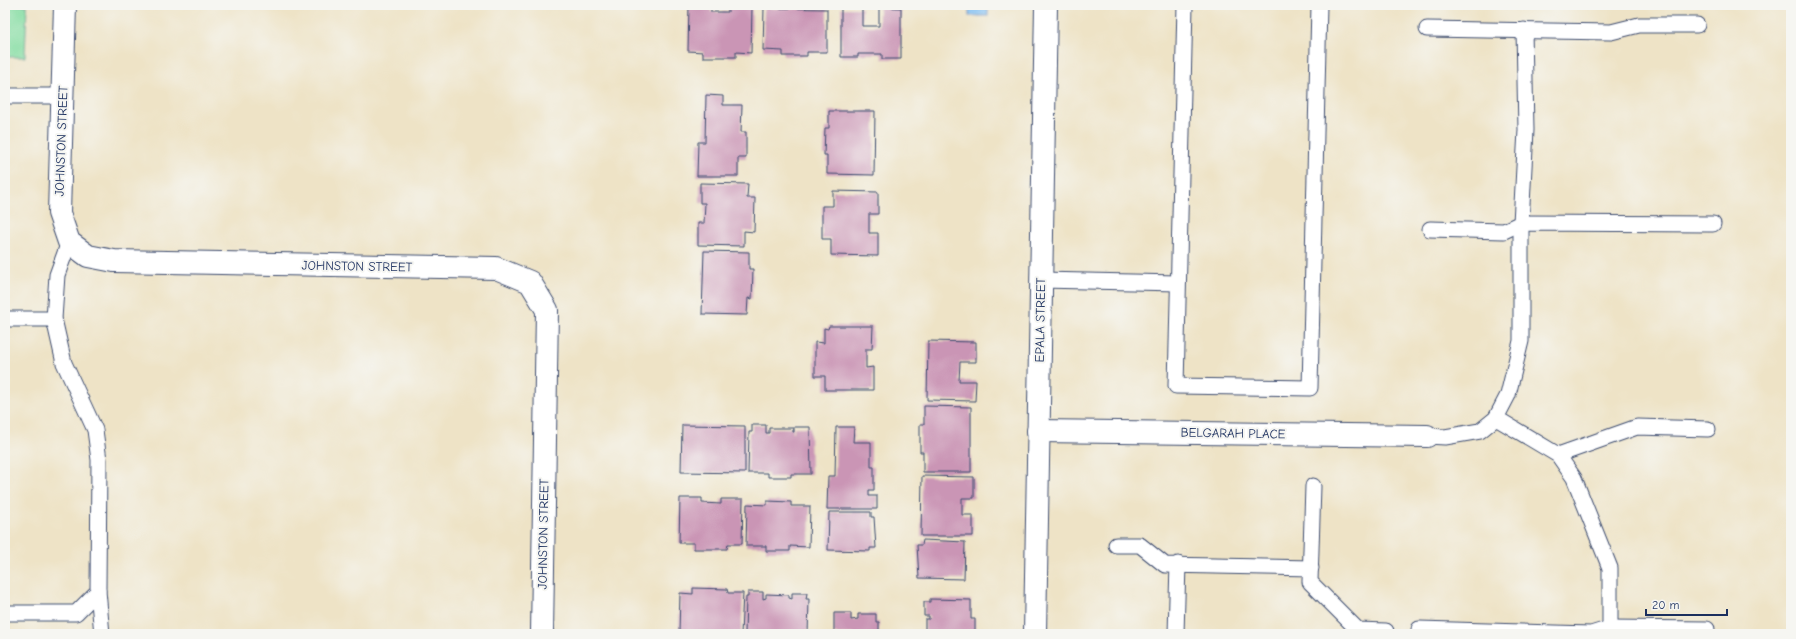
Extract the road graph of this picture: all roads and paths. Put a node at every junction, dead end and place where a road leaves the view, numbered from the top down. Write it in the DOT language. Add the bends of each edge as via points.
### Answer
graph roads {
  1 [pos="65,5"];
  2 [pos="1046,5"];
  3 [pos="1185,5"];
  4 [pos="1320,5"];
  5 [pos="1697,25"];
  6 [pos="1427,29"];
  7 [pos="1524,30"];
  8 [pos="5,96"];
  9 [pos="62,96"];
  10 [pos="1521,223"];
  11 [pos="1713,224"];
  12 [pos="1430,229"];
  13 [pos="69,242"];
  14 [pos="1041,280"];
  15 [pos="1178,283"];
  16 [pos="5,319"];
  17 [pos="54,319"];
  18 [pos="1496,418"];
  19 [pos="1708,429"];
  20 [pos="1038,431"];
  21 [pos="1427,436"];
  22 [pos="1558,455"];
  23 [pos="1313,486"];
  24 [pos="1116,545"];
  25 [pos="1178,564"];
  26 [pos="1311,568"];
  27 [pos="98,591"];
  28 [pos="5,613"];
  29 [pos="1419,629"];
  30 [pos="1707,629"];
  31 [pos="1386,631"];
  32 [pos="1610,631"];
  33 [pos="102,634"];
  34 [pos="542,634"];
  35 [pos="1035,634"];
  36 [pos="1176,634"];
  1 -- 9 [label="street, JOHNSTON STREET"];
  2 -- 14 [label="street, EPALA STREET"];
  3 -- 15 [label="lane"];
  4 -- 15 [label="lane" via="1310,388 1176,386"];
  5 -- 7 [label="lane" via="1639,25 1611,32"];
  6 -- 7 [label="lane"];
  7 -- 10 [label="lane" via="1526,130"];
  8 -- 9 [label="lane"];
  9 -- 13 [label="street, JOHNSTON STREET" via="59,212"];
  10 -- 11 [label="lane"];
  10 -- 12 [label="lane" via="1504,231"];
  10 -- 18 [label="lane" via="1521,341 1508,395"];
  13 -- 17 [label="lane" via="57,275"];
  13 -- 34 [label="street, JOHNSTON STREET" via="88,256 114,261 496,268 530,282 547,310"];
  14 -- 15 [label="lane"];
  14 -- 20 [label="street, EPALA STREET"];
  16 -- 17 [label="lane"];
  17 -- 27 [label="lane" via="64,363 95,430 99,460"];
  18 -- 21 [label="lane" via="1480,431 1445,437"];
  18 -- 22 [label="lane"];
  19 -- 22 [label="lane" via="1637,427"];
  20 -- 21 [label="street, BELGARAH PLACE"];
  20 -- 35 [label="street, EPALA STREET"];
  22 -- 32 [label="lane" via="1574,478 1610,568"];
  23 -- 26 [label="lane"];
  24 -- 25 [label="lane" via="1140,545 1165,564"];
  25 -- 26 [label="lane"];
  25 -- 36 [label="lane"];
  26 -- 31 [label="lane" via="1310,582 1358,630"];
  27 -- 28 [label="lane" via="76,613"];
  27 -- 33 [label="lane"];
  29 -- 32 [label="lane" via="1591,634"];
  30 -- 32 [label="lane"];
}
